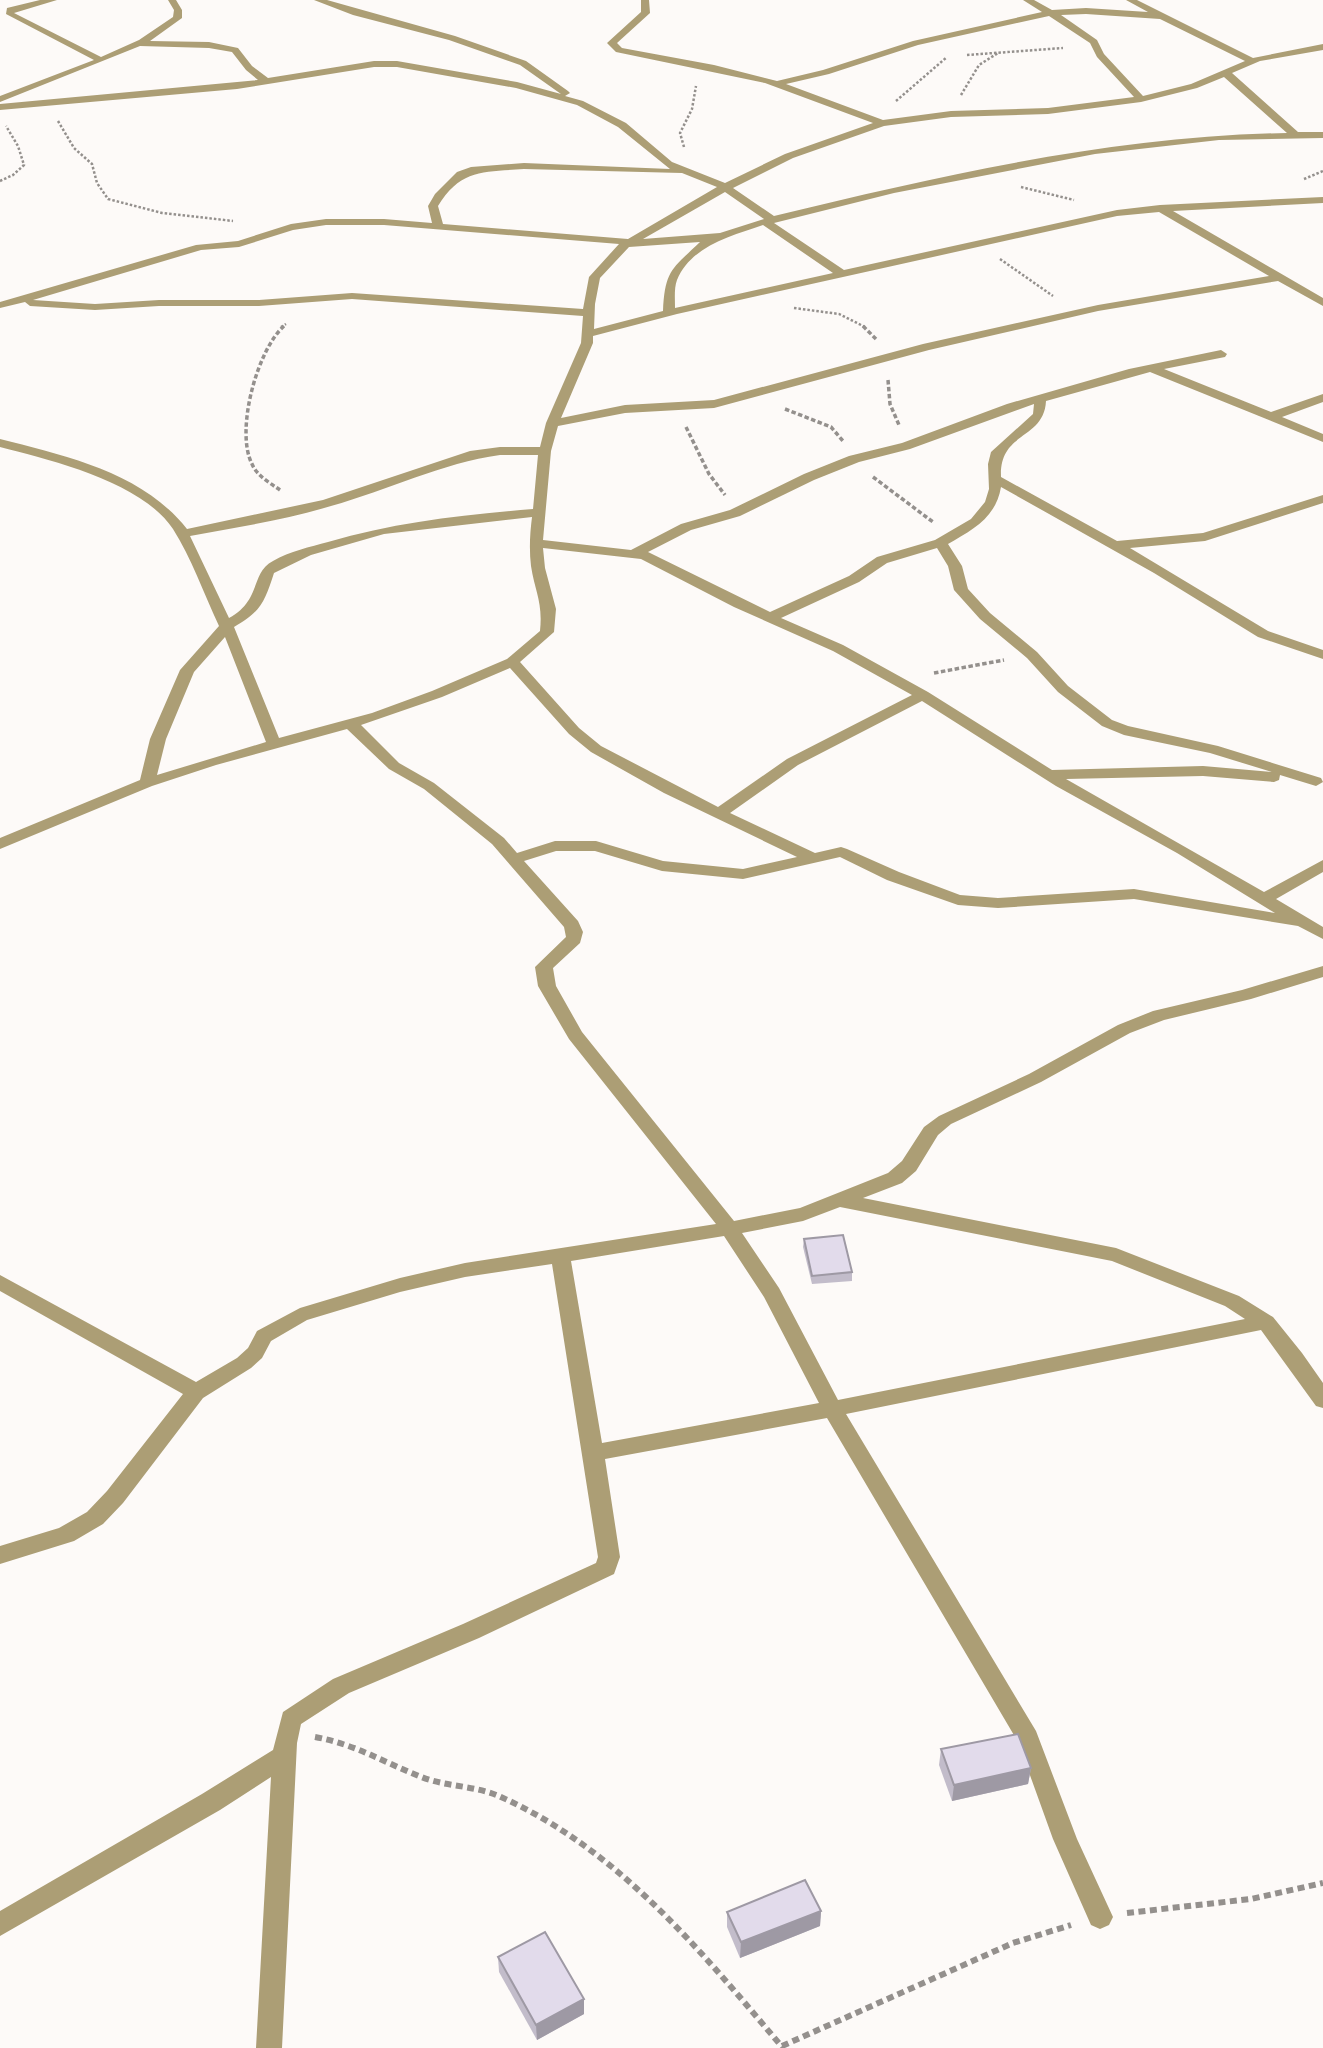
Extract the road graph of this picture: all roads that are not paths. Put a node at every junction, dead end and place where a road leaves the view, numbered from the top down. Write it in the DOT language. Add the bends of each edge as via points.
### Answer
graph roads {
  1 [pos="53,0"];
  2 [pos="172,0"];
  3 [pos="318,0"];
  4 [pos="645,0"];
  5 [pos="1027,0"];
  6 [pos="1130,0"];
  7 [pos="1050,12"];
  8 [pos="1161,16"];
  9 [pos="137,43"];
  10 [pos="1323,47"];
  11 [pos="99,59"];
  12 [pos="1252,61"];
  13 [pos="1225,73"];
  14 [pos="267,82"];
  15 [pos="776,84"];
  16 [pos="0,99"];
  17 [pos="1141,99"];
  18 [pos="580,103"];
  19 [pos="0,107"];
  20 [pos="878,122"];
  21 [pos="1323,135"];
  22 [pos="1297,136"];
  23 [pos="681,170"];
  24 [pos="725,187"];
  25 [pos="1323,200"];
  26 [pos="1160,208"];
  27 [pos="769,221"];
  28 [pos="439,226"];
  29 [pos="720,236"];
  30 [pos="629,242"];
  31 [pos="844,275"];
  32 [pos="1278,278"];
  33 [pos="1317,300"];
  34 [pos="0,305"];
  35 [pos="589,313"];
  36 [pos="669,313"];
  37 [pos="1323,313"];
  38 [pos="588,334"];
  39 [pos="1221,354"];
  40 [pos="1150,368"];
  41 [pos="1323,398"];
  42 [pos="1040,400"];
  43 [pos="1272,416"];
  44 [pos="552,423"];
  45 [pos="1323,438"];
  46 [pos="0,443"];
  47 [pos="545,451"];
  48 [pos="995,478"];
  49 [pos="1323,499"];
  50 [pos="540,512"];
  51 [pos="181,534"];
  52 [pos="536,543"];
  53 [pos="940,543"];
  54 [pos="1116,545"];
  55 [pos="635,552"];
  56 [pos="771,617"];
  57 [pos="227,625"];
  58 [pos="1323,655"];
  59 [pos="512,662"];
  60 [pos="923,695"];
  61 [pos="351,724"];
  62 [pos="274,744"];
  63 [pos="1048,775"];
  64 [pos="1319,782"];
  65 [pos="147,783"];
  66 [pos="719,814"];
  67 [pos="0,844"];
  68 [pos="812,858"];
  69 [pos="514,859"];
  70 [pos="1323,865"];
  71 [pos="1264,900"];
  72 [pos="1317,930"];
  73 [pos="1323,971"];
  74 [pos="838,1201"];
  75 [pos="728,1228"];
  76 [pos="560,1254"];
  77 [pos="0,1282"];
  78 [pos="1266,1322"];
  79 [pos="196,1392"];
  80 [pos="1323,1400"];
  81 [pos="832,1409"];
  82 [pos="592,1453"];
  83 [pos="0,1555"];
  84 [pos="284,1756"];
  85 [pos="1100,1917"];
  86 [pos="0,1924"];
  87 [pos="269,2048"];
  1 -- 11 [label="street" via="15,8 10,14"];
  2 -- 9 [label="street" via="177,18"];
  3 -- 18 [label="street" via="523,63"];
  4 -- 15 [label="street" via="646,13 612,43 614,47"];
  5 -- 7 [label="street"];
  6 -- 8 [label="street"];
  7 -- 8 [label="street"];
  7 -- 15 [label="street" via="916,43"];
  7 -- 17 [label="street" via="1087,36"];
  8 -- 12 [label="street"];
  9 -- 11 [label="street"];
  9 -- 14 [label="street" via="235,50"];
  10 -- 12 [label="street"];
  11 -- 16 [label="street"];
  12 -- 13 [label="street"];
  13 -- 17 [label="street"];
  13 -- 22 [label="street"];
  14 -- 18 [label="street" via="393,64 517,85"];
  14 -- 19 [label="street"];
  15 -- 20 [label="street"];
  17 -- 20 [label="street" via="1048,111"];
  18 -- 23 [label="street" via="622,125 661,160"];
  20 -- 24 [label="street" via="789,156"];
  21 -- 22 [label="street"];
  22 -- 27 [label="street" via="1219,136 1145,144 977,173"];
  23 -- 24 [label="street"];
  23 -- 28 [label="street" via="545,166 471,170 461,174 433,206"];
  24 -- 27 [label="street"];
  24 -- 30 [label="street"];
  25 -- 26 [label="street"];
  26 -- 31 [label="street" via="1077,221"];
  26 -- 32 [label="street"];
  27 -- 29 [label="street"];
  27 -- 31 [label="street"];
  28 -- 30 [label="street"];
  28 -- 34 [label="street" via="342,221 300,225 239,244 200,247"];
  29 -- 30 [label="street"];
  29 -- 36 [label="street" via="707,241 673,275"];
  30 -- 35 [label="street" via="595,276"];
  31 -- 36 [label="street"];
  32 -- 33 [label="street"];
  32 -- 44 [label="street" via="1076,314 740,398 698,406 625,409"];
  33 -- 37 [label="street"];
  34 -- 35 [label="street" via="260,303 362,297"];
  35 -- 38 [label="street"];
  36 -- 38 [label="street"];
  38 -- 44 [label="street"];
  39 -- 40 [label="street"];
  40 -- 42 [label="street"];
  40 -- 43 [label="street"];
  41 -- 43 [label="street"];
  42 -- 48 [label="street" via="1039,415 997,452"];
  42 -- 55 [label="street" via="854,459 736,513 686,527"];
  43 -- 45 [label="street"];
  44 -- 47 [label="street"];
  46 -- 51 [label="street" via="100,473 160,507"];
  47 -- 50 [label="street"];
  47 -- 51 [label="street" via="470,455 312,507"];
  48 -- 53 [label="street" via="991,503 976,522"];
  48 -- 54 [label="street"];
  49 -- 54 [label="street" via="1205,537"];
  50 -- 52 [label="street"];
  50 -- 57 [label="street" via="383,530 306,552 268,571 258,601"];
  51 -- 57 [label="street"];
  52 -- 55 [label="street"];
  52 -- 59 [label="street" via="549,610 547,632"];
  53 -- 56 [label="street" via="882,560 855,579"];
  53 -- 64 [label="street" via="955,566 961,590 985,616 1032,655 1063,689 1114,726 1213,749"];
  54 -- 58 [label="street" via="1263,634"];
  55 -- 56 [label="street"];
  56 -- 60 [label="street"];
  57 -- 62 [label="street"];
  57 -- 65 [label="street" via="187,670 158,739"];
  59 -- 61 [label="street"];
  59 -- 66 [label="street" via="586,742"];
  60 -- 63 [label="street"];
  60 -- 66 [label="street" via="787,762"];
  61 -- 62 [label="street"];
  61 -- 69 [label="street" via="394,766 473,819"];
  62 -- 65 [label="street"];
  63 -- 64 [label="street" via="1203,771"];
  63 -- 71 [label="street"];
  65 -- 67 [label="street"];
  66 -- 68 [label="street"];
  68 -- 69 [label="street" via="743,874 662,866 596,846 555,846"];
  68 -- 72 [label="street" via="848,853 958,900 998,904 1134,894 1248,911"];
  69 -- 75 [label="street" via="574,930 569,944 544,969 559,1007 606,1076"];
  70 -- 71 [label="street"];
  71 -- 72 [label="street"];
  73 -- 74 [label="street" via="1159,1015 1124,1029 946,1120 931,1131 909,1166 895,1178"];
  74 -- 75 [label="street" via="803,1214"];
  74 -- 78 [label="street" via="1116,1255 1232,1301"];
  75 -- 76 [label="street"];
  75 -- 81 [label="street" via="772,1293"];
  76 -- 79 [label="street" via="452,1273 313,1310 264,1336 256,1353 244,1363"];
  76 -- 82 [label="street"];
  77 -- 79 [label="street"];
  78 -- 80 [label="street"];
  78 -- 81 [label="street"];
  79 -- 83 [label="street" via="95,1518 72,1532"];
  81 -- 82 [label="street"];
  81 -- 85 [label="street" via="1028,1738"];
  82 -- 84 [label="street" via="608,1544 606,1568 341,1686 297,1713 288,1730"];
  84 -- 86 [label="street"];
  84 -- 87 [label="street"];
}
